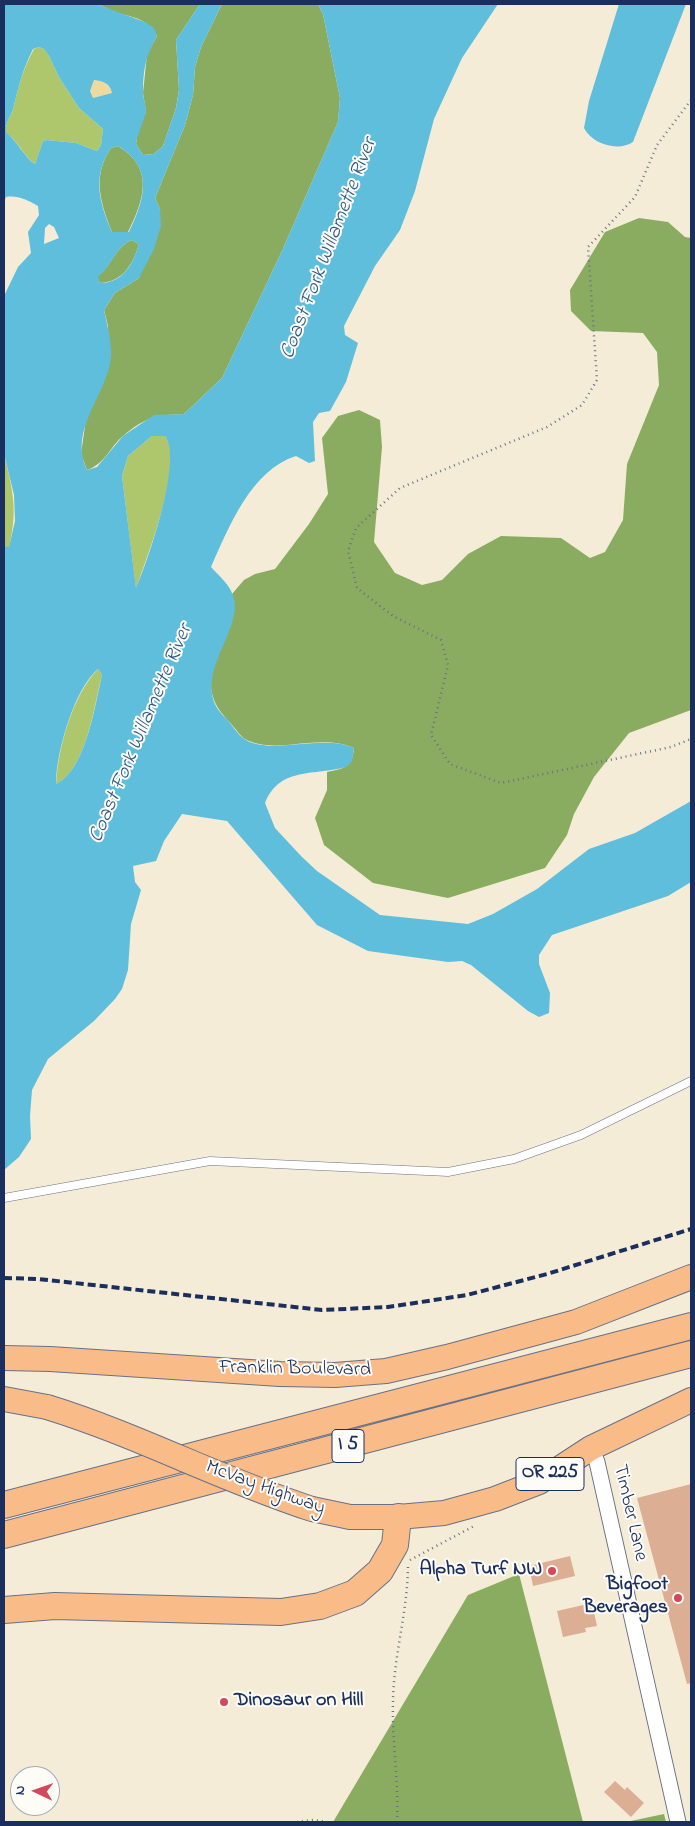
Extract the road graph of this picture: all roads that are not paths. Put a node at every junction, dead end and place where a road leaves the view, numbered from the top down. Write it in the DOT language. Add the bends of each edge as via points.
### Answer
graph roads {
  1 [pos="691,1081"];
  2 [pos="4,1198"];
  3 [pos="691,1277"];
  4 [pos="691,1326"];
  5 [pos="691,1354"];
  6 [pos="4,1358"];
  7 [pos="4,1399"];
  8 [pos="691,1400"];
  9 [pos="591,1448"];
  10 [pos="4,1505"];
  11 [pos="398,1517"];
  12 [pos="4,1535"];
  13 [pos="4,1610"];
  14 [pos="678,1822"];
  1 -- 2 [label="lane" via="581,1135 514,1160 448,1172 210,1161"];
  3 -- 6 [label="main road, Franklin Boulevard" via="576,1322 386,1371 335,1375 280,1374 50,1358"];
  4 -- 10 [label="highway, I 5"];
  5 -- 12 [label="highway, I 5"];
  7 -- 11 [label="main road, McVay Highway / OR 225, bridge" via="91,1420 268,1495 312,1509 350,1517"];
  8 -- 9 [label="main road, McVay Highway / OR 225"];
  9 -- 11 [label="main road, McVay Highway / OR 225" via="539,1482 495,1499 444,1513"];
  9 -- 14 [label="street, Timber Lane" via="599,1471"];
  11 -- 13 [label="highway" via="395,1545 380,1571 355,1593 320,1606 282,1612 55,1606"];
}
